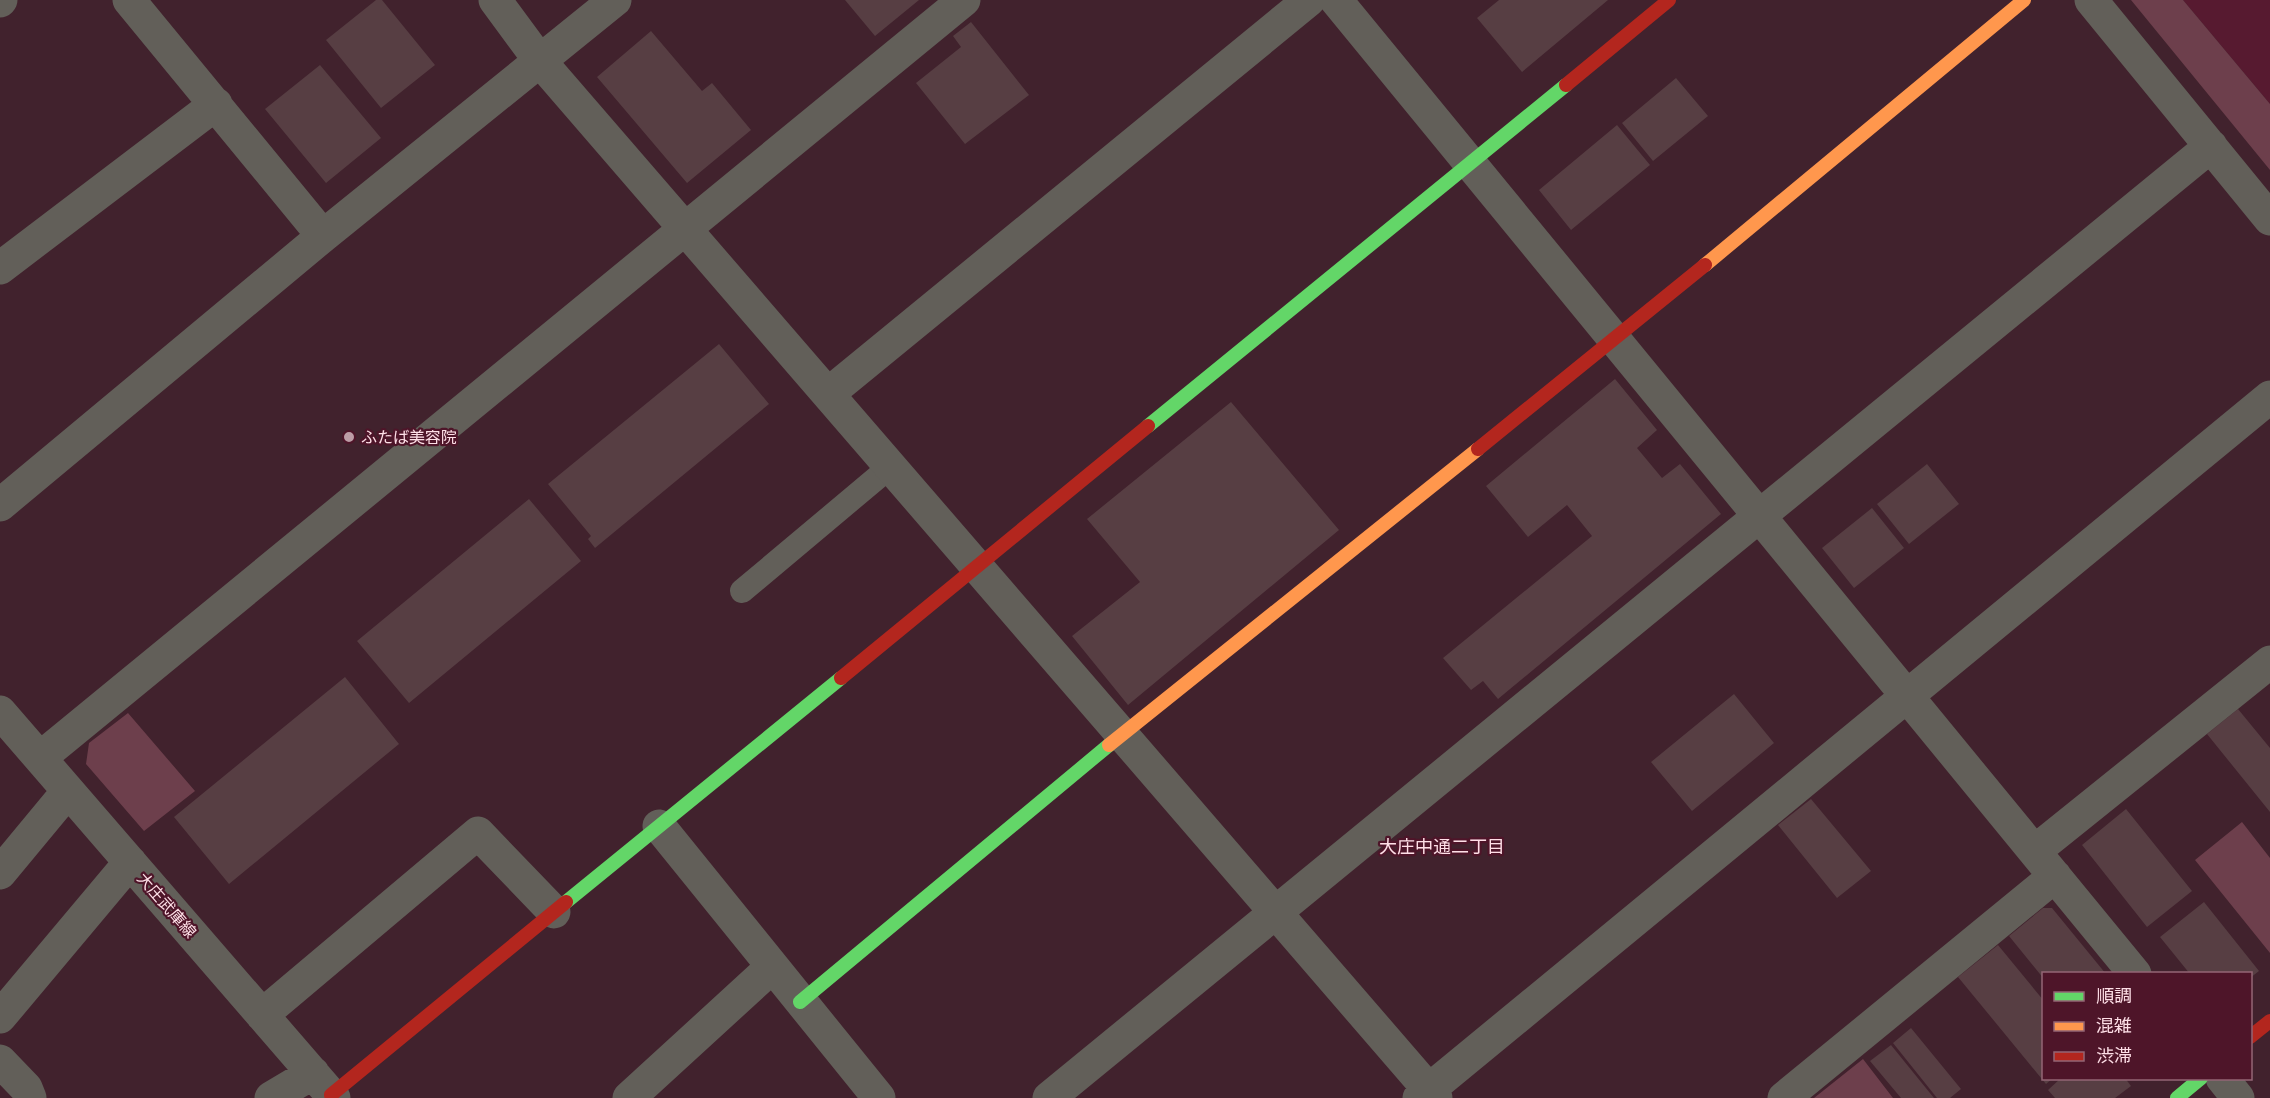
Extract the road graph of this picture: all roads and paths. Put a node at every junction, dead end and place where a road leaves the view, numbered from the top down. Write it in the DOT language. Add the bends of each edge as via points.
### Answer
graph roads {
  1 [pos="129,0"];
  2 [pos="495,0"];
  3 [pos="615,0"];
  4 [pos="964,0"];
  5 [pos="1309,0"];
  6 [pos="1336,0"];
  7 [pos="1669,0"];
  8 [pos="2024,0"];
  9 [pos="2091,0"];
  10 [pos="540,61"];
  11 [pos="216,104"];
  12 [pos="2211,146"];
  13 [pos="1470,164"];
  14 [pos="2270,219"];
  15 [pos="685,229"];
  16 [pos="323,236"];
  17 [pos="0,268"];
  18 [pos="1615,339"];
  19 [pos="828,394"];
  20 [pos="2270,397"];
  21 [pos="891,466"];
  22 [pos="0,505"];
  23 [pos="1760,517"];
  24 [pos="976,566"];
  25 [pos="742,591"];
  26 [pos="2270,662"];
  27 [pos="1907,695"];
  28 [pos="0,712"];
  29 [pos="1122,734"];
  30 [pos="40,758"];
  31 [pos="68,791"];
  32 [pos="659,826"];
  33 [pos="2035,851"];
  34 [pos="130,862"];
  35 [pos="0,873"];
  36 [pos="2055,876"];
  37 [pos="554,912"];
  38 [pos="1277,914"];
  39 [pos="772,967"];
  40 [pos="2134,972"];
  41 [pos="800,1002"];
  42 [pos="262,1015"];
  43 [pos="0,1017"];
  44 [pos="2270,1021"];
  45 [pos="2252,1035"];
  46 [pos="0,1060"];
  47 [pos="2198,1080"];
  48 [pos="2224,1080"];
  49 [pos="326,1088"];
  50 [pos="872,1095"];
  51 [pos="1428,1095"];
  52 [pos="30,1098"];
  53 [pos="271,1098"];
  54 [pos="629,1098"];
  55 [pos="1049,1098"];
  56 [pos="1784,1098"];
  57 [pos="2177,1098"];
  58 [pos="2238,1098"];
  1 -- 11 [label="street"];
  2 -- 10 [label="street"];
  3 -- 10 [label="street"];
  4 -- 15 [label="street"];
  5 -- 19 [label="street"];
  6 -- 13 [label="street"];
  7 -- 13 [label="street"];
  8 -- 18 [label="street"];
  9 -- 12 [label="street"];
  10 -- 15 [label="street"];
  10 -- 16 [label="street"];
  11 -- 16 [label="street"];
  11 -- 17 [label="street"];
  12 -- 14 [label="street"];
  12 -- 23 [label="street"];
  13 -- 18 [label="street"];
  13 -- 24 [label="street"];
  15 -- 19 [label="street"];
  15 -- 30 [label="street"];
  16 -- 22 [label="street"];
  18 -- 23 [label="street"];
  18 -- 29 [label="street"];
  19 -- 21 [label="street"];
  20 -- 27 [label="street"];
  21 -- 24 [label="street"];
  21 -- 25 [label="lane"];
  23 -- 27 [label="street"];
  23 -- 38 [label="street"];
  24 -- 29 [label="street"];
  24 -- 32 [label="street"];
  26 -- 33 [label="street"];
  27 -- 33 [label="street"];
  27 -- 51 [label="street"];
  28 -- 30 [label="street, 大庄武庫線"];
  29 -- 38 [label="street"];
  29 -- 41 [label="street"];
  30 -- 31 [label="street, 大庄武庫線"];
  31 -- 34 [label="street, 大庄武庫線"];
  31 -- 35 [label="street"];
  32 -- 37 [label="street"];
  32 -- 39 [label="street"];
  33 -- 36 [label="street"];
  34 -- 42 [label="street, 大庄武庫線"];
  34 -- 43 [label="street"];
  36 -- 40 [label="street"];
  36 -- 56 [label="street"];
  37 -- 42 [label="street" via="478,833"];
  37 -- 49 [label="street"];
  38 -- 51 [label="street"];
  38 -- 55 [label="street"];
  39 -- 41 [label="street"];
  39 -- 54 [label="street"];
  41 -- 50 [label="street"];
  42 -- 49 [label="street, 大庄武庫線"];
  44 -- 45 [label="street"];
  46 -- 52 [label="street" via="26,1088"];
  47 -- 57 [label="street"];
  48 -- 58 [label="street"];
  49 -- 53 [label="street"];
}
